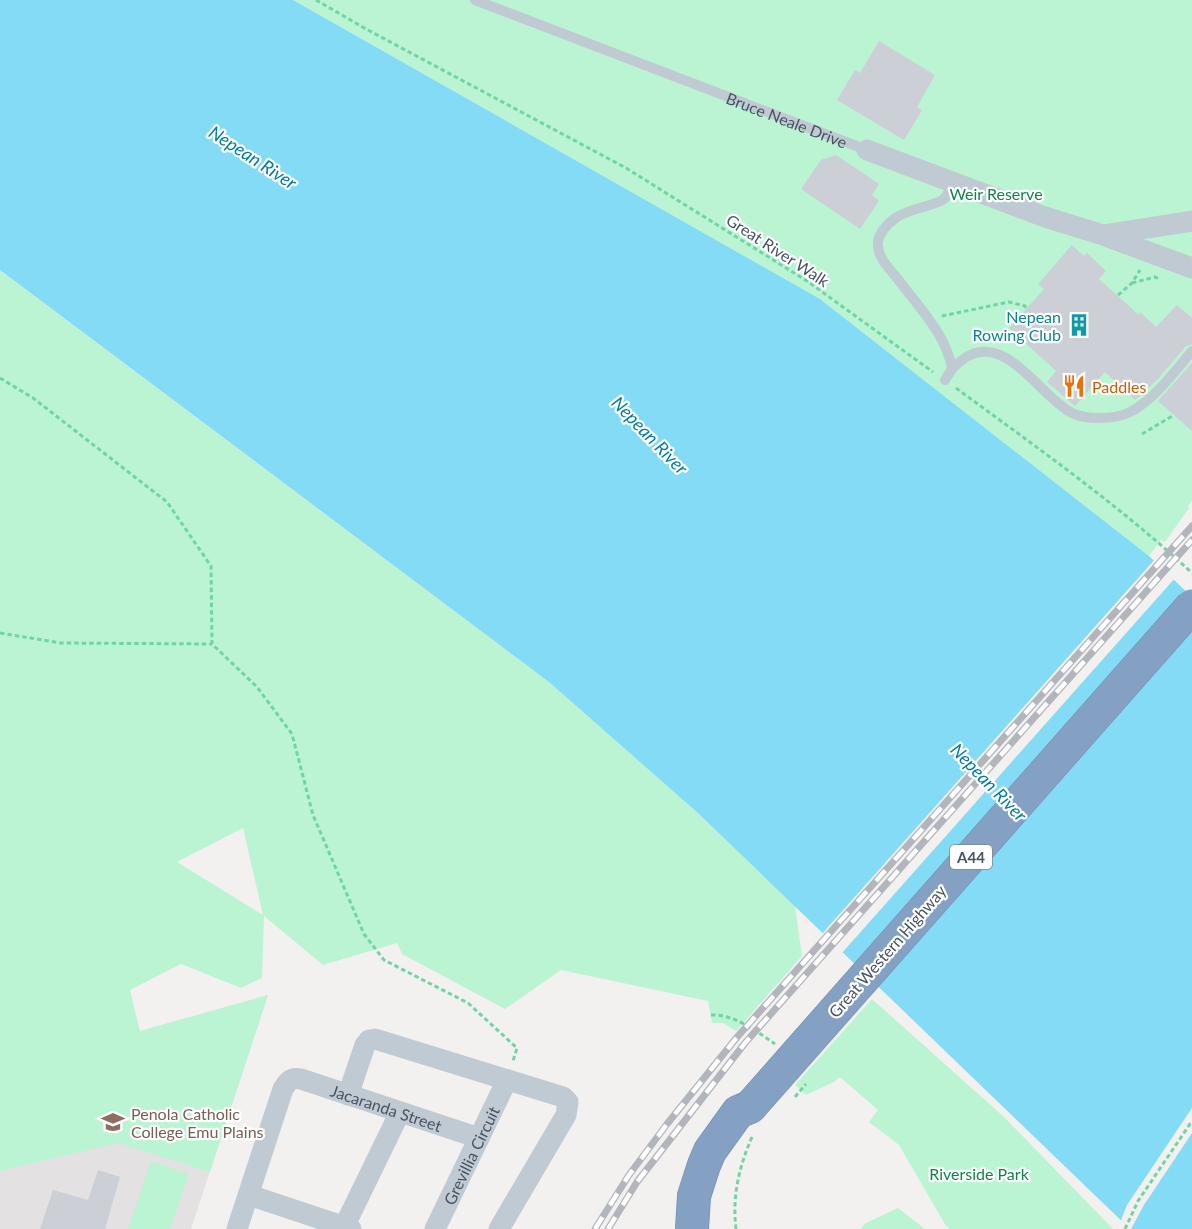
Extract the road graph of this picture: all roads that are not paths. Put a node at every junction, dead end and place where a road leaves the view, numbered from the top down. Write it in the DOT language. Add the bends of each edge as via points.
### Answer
graph roads {
  1 [pos="475,0"];
  2 [pos="867,150"];
  3 [pos="953,183"];
  4 [pos="1192,221"];
  5 [pos="1103,235"];
  6 [pos="1192,268"];
  7 [pos="1192,351"];
  8 [pos="952,369"];
  9 [pos="945,380"];
  10 [pos="1192,606"];
  11 [pos="507,1080"];
  12 [pos="348,1095"];
  13 [pos="400,1112"];
  14 [pos="753,1117"];
  15 [pos="479,1138"];
  16 [pos="249,1195"];
  17 [pos="348,1228"];
  18 [pos="237,1229"];
  19 [pos="435,1229"];
  20 [pos="499,1229"];
  21 [pos="692,1229"];
  22 [pos="706,1229"];
  1 -- 2 [label="lane, Bruce Neale Drive"];
  2 -- 3 [label="street, Bruce Neale Drive"];
  3 -- 5 [label="street, Bruce Neale Drive"];
  3 -- 8 [label="lane" via="941,201 897,217 878,240 882,259 926,316 945,347"];
  4 -- 5 [label="street, Bruce Neale Drive"];
  5 -- 6 [label="street, Bruce Neale Drive"];
  7 -- 8 [label="lane" via="1148,400 1129,413 1106,418 1073,413 1014,363 993,352 969,355"];
  8 -- 9 [label="lane"];
  10 -- 14 [label="highway, Great Western Highway / A44, bridge"];
  11 -- 12 [label="street" via="375,1039 365,1046"];
  11 -- 15 [label="street, Grevillia Circuit"];
  11 -- 20 [label="street" via="563,1097 568,1108"];
  12 -- 13 [label="street, Jacaranda Street"];
  12 -- 16 [label="street, Jacaranda Street" via="296,1078 287,1081"];
  13 -- 15 [label="street, Jacaranda Street"];
  13 -- 17 [label="street"];
  14 -- 21 [label="highway, Great Western Highway / A44" via="738,1112 710,1151 694,1196"];
  14 -- 22 [label="highway, Great Western Highway / A44" via="721,1154 712,1173"];
  15 -- 19 [label="street, Grevillia Circuit"];
  16 -- 17 [label="street"];
  16 -- 18 [label="street"];
}
